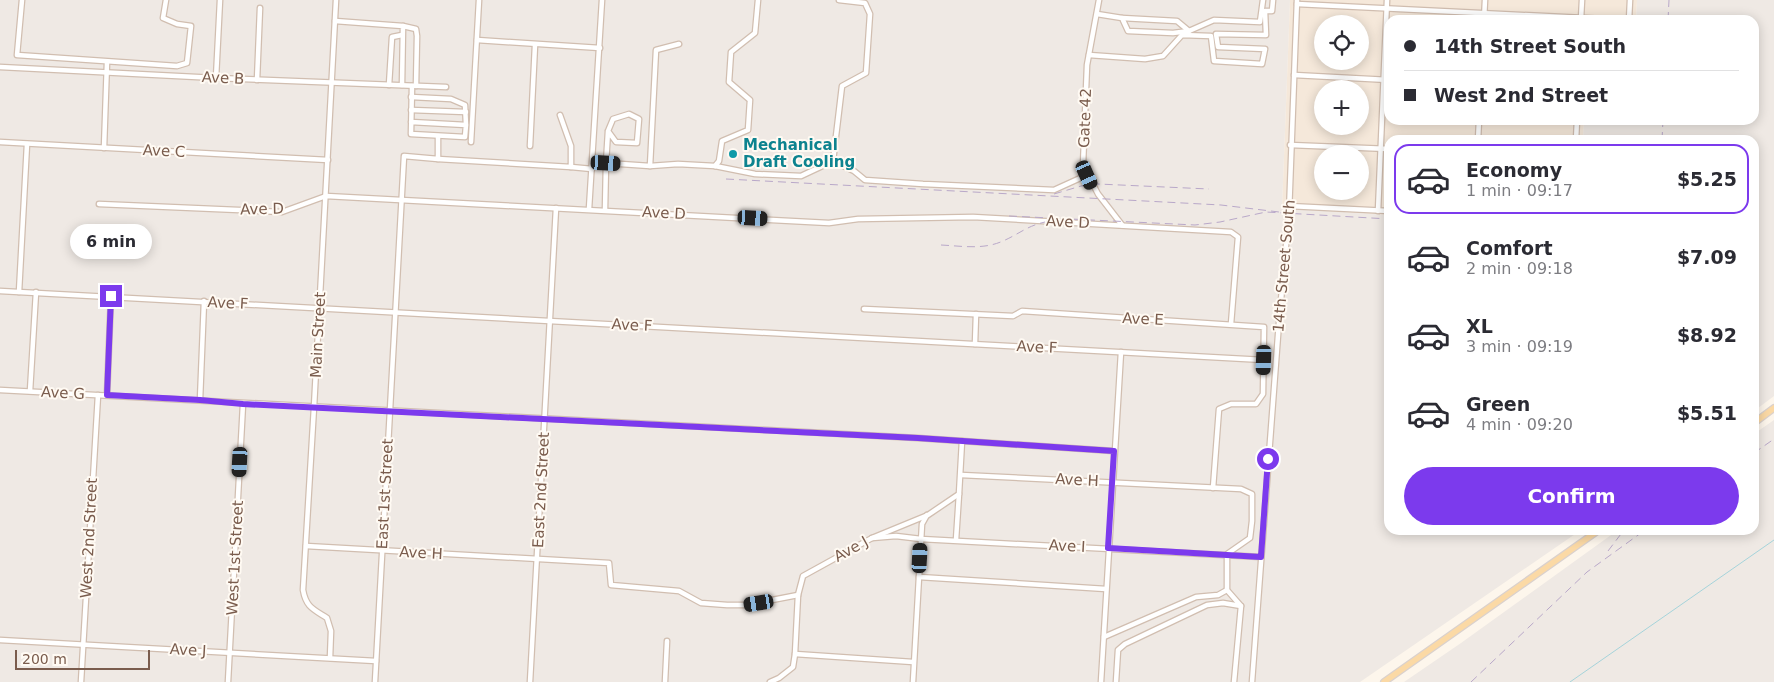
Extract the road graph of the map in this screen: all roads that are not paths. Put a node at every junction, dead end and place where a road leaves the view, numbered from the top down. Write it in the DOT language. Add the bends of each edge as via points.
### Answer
graph roads {
  1 [pos="22,0"];
  2 [pos="166,0"];
  3 [pos="220,0"];
  4 [pos="336,0"];
  5 [pos="479,0"];
  6 [pos="602,0"];
  7 [pos="758,0"];
  8 [pos="839,0"];
  9 [pos="1099,0"];
  10 [pos="1263,0"];
  11 [pos="1273,0"];
  12 [pos="1387,0"];
  13 [pos="1485,0"];
  14 [pos="1582,0"];
  15 [pos="1630,0"];
  16 [pos="1297,2"];
  17 [pos="260,8"];
  18 [pos="1387,8"];
  19 [pos="1484,13"];
  20 [pos="1097,14"];
  21 [pos="1387,15"];
  22 [pos="1516,15"];
  23 [pos="1581,15"];
  24 [pos="1628,15"];
  25 [pos="1122,18"];
  26 [pos="335,21"];
  27 [pos="403,26"];
  28 [pos="1189,31"];
  29 [pos="402,35"];
  30 [pos="477,40"];
  31 [pos="535,44"];
  32 [pos="679,44"];
  33 [pos="600,48"];
  34 [pos="1089,55"];
  35 [pos="107,62"];
  36 [pos="0,66"];
  37 [pos="108,72"];
  38 [pos="1294,75"];
  39 [pos="216,78"];
  40 [pos="1384,79"];
  41 [pos="258,80"];
  42 [pos="332,82"];
  43 [pos="389,85"];
  44 [pos="402,85"];
  45 [pos="414,86"];
  46 [pos="446,87"];
  47 [pos="411,98"];
  48 [pos="1384,107"];
  49 [pos="411,110"];
  50 [pos="466,112"];
  51 [pos="560,115"];
  52 [pos="411,122"];
  53 [pos="466,125"];
  54 [pos="608,131"];
  55 [pos="438,136"];
  56 [pos="0,142"];
  57 [pos="471,142"];
  58 [pos="27,144"];
  59 [pos="1290,145"];
  60 [pos="530,146"];
  61 [pos="104,148"];
  62 [pos="1381,149"];
  63 [pos="438,159"];
  64 [pos="328,160"];
  65 [pos="833,161"];
  66 [pos="606,163"];
  67 [pos="650,166"];
  68 [pos="715,166"];
  69 [pos="571,168"];
  70 [pos="592,169"];
  71 [pos="1087,175"];
  72 [pos="326,196"];
  73 [pos="402,200"];
  74 [pos="99,204"];
  75 [pos="1289,206"];
  76 [pos="556,208"];
  77 [pos="589,209"];
  78 [pos="605,210"];
  79 [pos="1378,211"];
  80 [pos="1384,212"];
  81 [pos="1122,225"];
  82 [pos="0,291"];
  83 [pos="19,292"];
  84 [pos="36,292"];
  85 [pos="111,296"];
  86 [pos="204,301"];
  87 [pos="320,308"];
  88 [pos="864,309"];
  89 [pos="395,312"];
  90 [pos="976,314"];
  91 [pos="551,320"];
  92 [pos="1231,324"];
  93 [pos="975,344"];
  94 [pos="1121,352"];
  95 [pos="1264,360"];
  96 [pos="0,390"];
  97 [pos="30,391"];
  98 [pos="98,395"];
  99 [pos="107,395"];
  100 [pos="200,400"];
  101 [pos="243,404"];
  102 [pos="314,407"];
  103 [pos="1774,408"];
  104 [pos="390,411"];
  105 [pos="545,419"];
  106 [pos="1759,419"];
  107 [pos="962,441"];
  108 [pos="1114,451"];
  109 [pos="961,475"];
  110 [pos="1112,482"];
  111 [pos="1213,488"];
  112 [pos="959,494"];
  113 [pos="928,515"];
  114 [pos="1592,535"];
  115 [pos="872,538"];
  116 [pos="921,539"];
  117 [pos="956,540"];
  118 [pos="306,546"];
  119 [pos="1108,548"];
  120 [pos="382,551"];
  121 [pos="1227,554"];
  122 [pos="1261,557"];
  123 [pos="537,558"];
  124 [pos="919,577"];
  125 [pos="1106,589"];
  126 [pos="1227,590"];
  127 [pos="798,595"];
  128 [pos="1241,606"];
  129 [pos="1104,637"];
  130 [pos="0,640"];
  131 [pos="667,640"];
  132 [pos="83,645"];
  133 [pos="229,652"];
  134 [pos="795,654"];
  135 [pos="330,658"];
  136 [pos="376,660"];
  137 [pos="913,662"];
  138 [pos="780,680"];
  139 [pos="81,682"];
  140 [pos="228,682"];
  141 [pos="375,682"];
  142 [pos="530,682"];
  143 [pos="665,682"];
  144 [pos="770,682"];
  145 [pos="912,682"];
  146 [pos="1101,682"];
  147 [pos="1116,682"];
  148 [pos="1234,682"];
  149 [pos="1252,682"];
  150 [pos="1384,682"];
  1 -- 35 [label="street" via="17,55"];
  2 -- 35 [label="street" via="163,18 191,26 187,63 177,66"];
  3 -- 39 [label="street"];
  4 -- 26 [label="street, Main Street"];
  5 -- 30 [label="street"];
  6 -- 33 [label="street"];
  7 -- 68 [label="street" via="755,33 731,52 729,82 750,100 748,130 722,141 719,161"];
  8 -- 65 [label="street" via="865,3 870,14 866,73 842,86"];
  9 -- 20 [label="street, Gate 42"];
  10 -- 28 [label="street" via="1260,22 1214,20"];
  11 -- 34 [label="street" via="1272,11 1265,11 1266,35 1216,34 1218,47 1265,49 1262,64 1214,61 1211,36 1198,35 1182,35 1163,56 1146,59"];
  12 -- 18 [label="street"];
  13 -- 19 [label="street"];
  14 -- 23 [label="street"];
  15 -- 24 [label="street"];
  16 -- 18 [label="street"];
  16 -- 38 [label="street, 14th Street South"];
  17 -- 41 [label="street"];
  18 -- 19 [label="street"];
  18 -- 21 [label="street"];
  19 -- 22 [label="street"];
  20 -- 25 [label="street"];
  20 -- 34 [label="street, Gate 42"];
  25 -- 28 [label="street" via="1177,21"];
  25 -- 28 [label="street" via="1128,31"];
  26 -- 27 [label="street"];
  26 -- 42 [label="street, Main Street"];
  27 -- 29 [label="street"];
  27 -- 45 [label="street" via="416,29 418,36"];
  29 -- 43 [label="street" via="392,37"];
  29 -- 44 [label="street"];
  30 -- 31 [label="street"];
  30 -- 57 [label="street"];
  31 -- 33 [label="street"];
  31 -- 60 [label="street"];
  32 -- 67 [label="street" via="656,50"];
  33 -- 70 [label="street"];
  34 -- 71 [label="street, Gate 42" via="1084,165"];
  35 -- 37 [label="street"];
  36 -- 37 [label="street, Ave B"];
  37 -- 39 [label="street, Ave B"];
  37 -- 61 [label="street"];
  38 -- 40 [label="street"];
  38 -- 59 [label="street, 14th Street South"];
  39 -- 41 [label="street, Ave B"];
  41 -- 42 [label="street, Ave B"];
  42 -- 43 [label="street, Ave B"];
  42 -- 64 [label="street, Main Street"];
  43 -- 44 [label="street, Ave B"];
  44 -- 45 [label="street, Ave B"];
  45 -- 46 [label="street, Ave B"];
  45 -- 47 [label="street"];
  47 -- 49 [label="street"];
  47 -- 50 [label="street" via="451,99 466,105"];
  48 -- 62 [label="street"];
  49 -- 50 [label="street"];
  49 -- 52 [label="street"];
  50 -- 53 [label="street"];
  51 -- 69 [label="street" via="571,146"];
  52 -- 53 [label="street"];
  52 -- 55 [label="street" via="411,134"];
  53 -- 55 [label="street" via="465,137"];
  54 -- 54 [label="street" via="616,142 637,142 639,119 629,114 613,119"];
  54 -- 66 [label="street"];
  55 -- 63 [label="street"];
  56 -- 58 [label="street, Ave C"];
  58 -- 61 [label="street, Ave C"];
  58 -- 83 [label="street"];
  59 -- 62 [label="street"];
  59 -- 75 [label="street, 14th Street South"];
  61 -- 64 [label="street, Ave C"];
  62 -- 79 [label="street"];
  63 -- 69 [label="street"];
  63 -- 73 [label="street, East 1st Street" via="404,156"];
  64 -- 72 [label="street, Main Street"];
  65 -- 68 [label="street" via="801,176 755,174"];
  65 -- 71 [label="street" via="865,180 973,186 1054,190"];
  66 -- 67 [label="street"];
  66 -- 78 [label="street"];
  67 -- 68 [label="street"];
  69 -- 70 [label="street"];
  70 -- 77 [label="street"];
  71 -- 81 [label="street, Gate 42"];
  72 -- 73 [label="street, Ave D"];
  72 -- 74 [label="street, Ave D" via="282,212"];
  72 -- 87 [label="street, Main Street"];
  73 -- 76 [label="street, Ave D"];
  73 -- 89 [label="street, East 1st Street"];
  75 -- 79 [label="street"];
  75 -- 122 [label="street, 14th Street South"];
  76 -- 77 [label="street, Ave D"];
  76 -- 91 [label="street, East 2nd Street"];
  77 -- 78 [label="street, Ave D"];
  78 -- 81 [label="street, Ave D" via="830,222 973,217"];
  79 -- 80 [label="street"];
  81 -- 92 [label="street, Ave D" via="1231,232 1238,237"];
  82 -- 83 [label="street, Ave F"];
  83 -- 84 [label="street, Ave F"];
  84 -- 85 [label="street, Ave F"];
  84 -- 97 [label="street"];
  85 -- 86 [label="street, Ave F"];
  85 -- 99 [label="street"];
  86 -- 87 [label="street, Ave F"];
  86 -- 100 [label="street"];
  87 -- 89 [label="street, Ave F"];
  87 -- 102 [label="street, Main Street"];
  88 -- 90 [label="street, Ave E"];
  89 -- 91 [label="street, Ave F"];
  89 -- 104 [label="street, East 1st Street"];
  90 -- 92 [label="street, Ave E" via="1013,316 1022,311"];
  90 -- 93 [label="street"];
  91 -- 93 [label="street, Ave F"];
  91 -- 105 [label="street, East 2nd Street"];
  92 -- 95 [label="street, Ave E" via="1264,327"];
  93 -- 94 [label="street, Ave F"];
  94 -- 95 [label="street, Ave F"];
  94 -- 108 [label="street"];
  95 -- 111 [label="street" via="1263,394 1256,404 1231,404 1219,409"];
  96 -- 97 [label="street, Ave G"];
  97 -- 98 [label="street, Ave G"];
  98 -- 99 [label="street, Ave G"];
  98 -- 132 [label="street, West 2nd Street"];
  99 -- 100 [label="street, Ave G"];
  100 -- 101 [label="street, Ave G"];
  101 -- 102 [label="street, Ave G"];
  101 -- 133 [label="street, West 1st Street"];
  102 -- 104 [label="street, Ave G"];
  102 -- 118 [label="street, Main Street"];
  103 -- 106 [label="main road"];
  104 -- 105 [label="street, Ave G"];
  104 -- 120 [label="street, East 1st Street"];
  105 -- 107 [label="street, Ave G"];
  105 -- 123 [label="street, East 2nd Street"];
  107 -- 108 [label="street, Ave G"];
  107 -- 109 [label="street"];
  108 -- 110 [label="street"];
  109 -- 110 [label="street, Ave H"];
  109 -- 112 [label="street"];
  110 -- 111 [label="street, Ave H"];
  110 -- 119 [label="street"];
  111 -- 121 [label="street, Ave H" via="1241,489 1252,494 1250,538"];
  112 -- 113 [label="street, Ave J"];
  112 -- 117 [label="street"];
  113 -- 115 [label="street, Ave J"];
  113 -- 116 [label="street" via="922,524"];
  114 -- 150 [label="main road"];
  115 -- 116 [label="street, Ave I"];
  115 -- 127 [label="street, Ave J" via="803,576"];
  116 -- 117 [label="street, Ave I"];
  116 -- 124 [label="street"];
  117 -- 119 [label="street, Ave I"];
  118 -- 120 [label="street, Ave H"];
  118 -- 135 [label="street, Main Street" via="305,602 327,618 331,631"];
  119 -- 121 [label="street, Ave I"];
  119 -- 125 [label="street"];
  120 -- 123 [label="street, Ave H"];
  120 -- 136 [label="street, East 1st Street"];
  121 -- 122 [label="street, Ave I"];
  121 -- 126 [label="street"];
  122 -- 149 [label="street, 14th Street South"];
  123 -- 127 [label="street, Ave H" via="609,563 611,585 678,591 701,603 746,605"];
  123 -- 142 [label="street, East 2nd Street"];
  124 -- 125 [label="street"];
  124 -- 137 [label="street"];
  125 -- 129 [label="street"];
  126 -- 128 [label="street"];
  126 -- 129 [label="street" via="1218,595 1196,597"];
  127 -- 134 [label="street, Ave J"];
  128 -- 147 [label="street" via="1207,605 1125,644 1118,650"];
  128 -- 148 [label="street"];
  129 -- 146 [label="street"];
  130 -- 132 [label="street, Ave J"];
  131 -- 143 [label="street"];
  132 -- 133 [label="street, Ave J"];
  132 -- 139 [label="street, West 2nd Street"];
  133 -- 135 [label="street, Ave J"];
  133 -- 140 [label="street, West 1st Street"];
  134 -- 137 [label="street"];
  134 -- 138 [label="street, Ave J" via="793,667"];
  135 -- 136 [label="street, Ave J"];
  136 -- 141 [label="street, East 1st Street"];
  137 -- 145 [label="street"];
  138 -- 144 [label="street, Ave J"];
}
